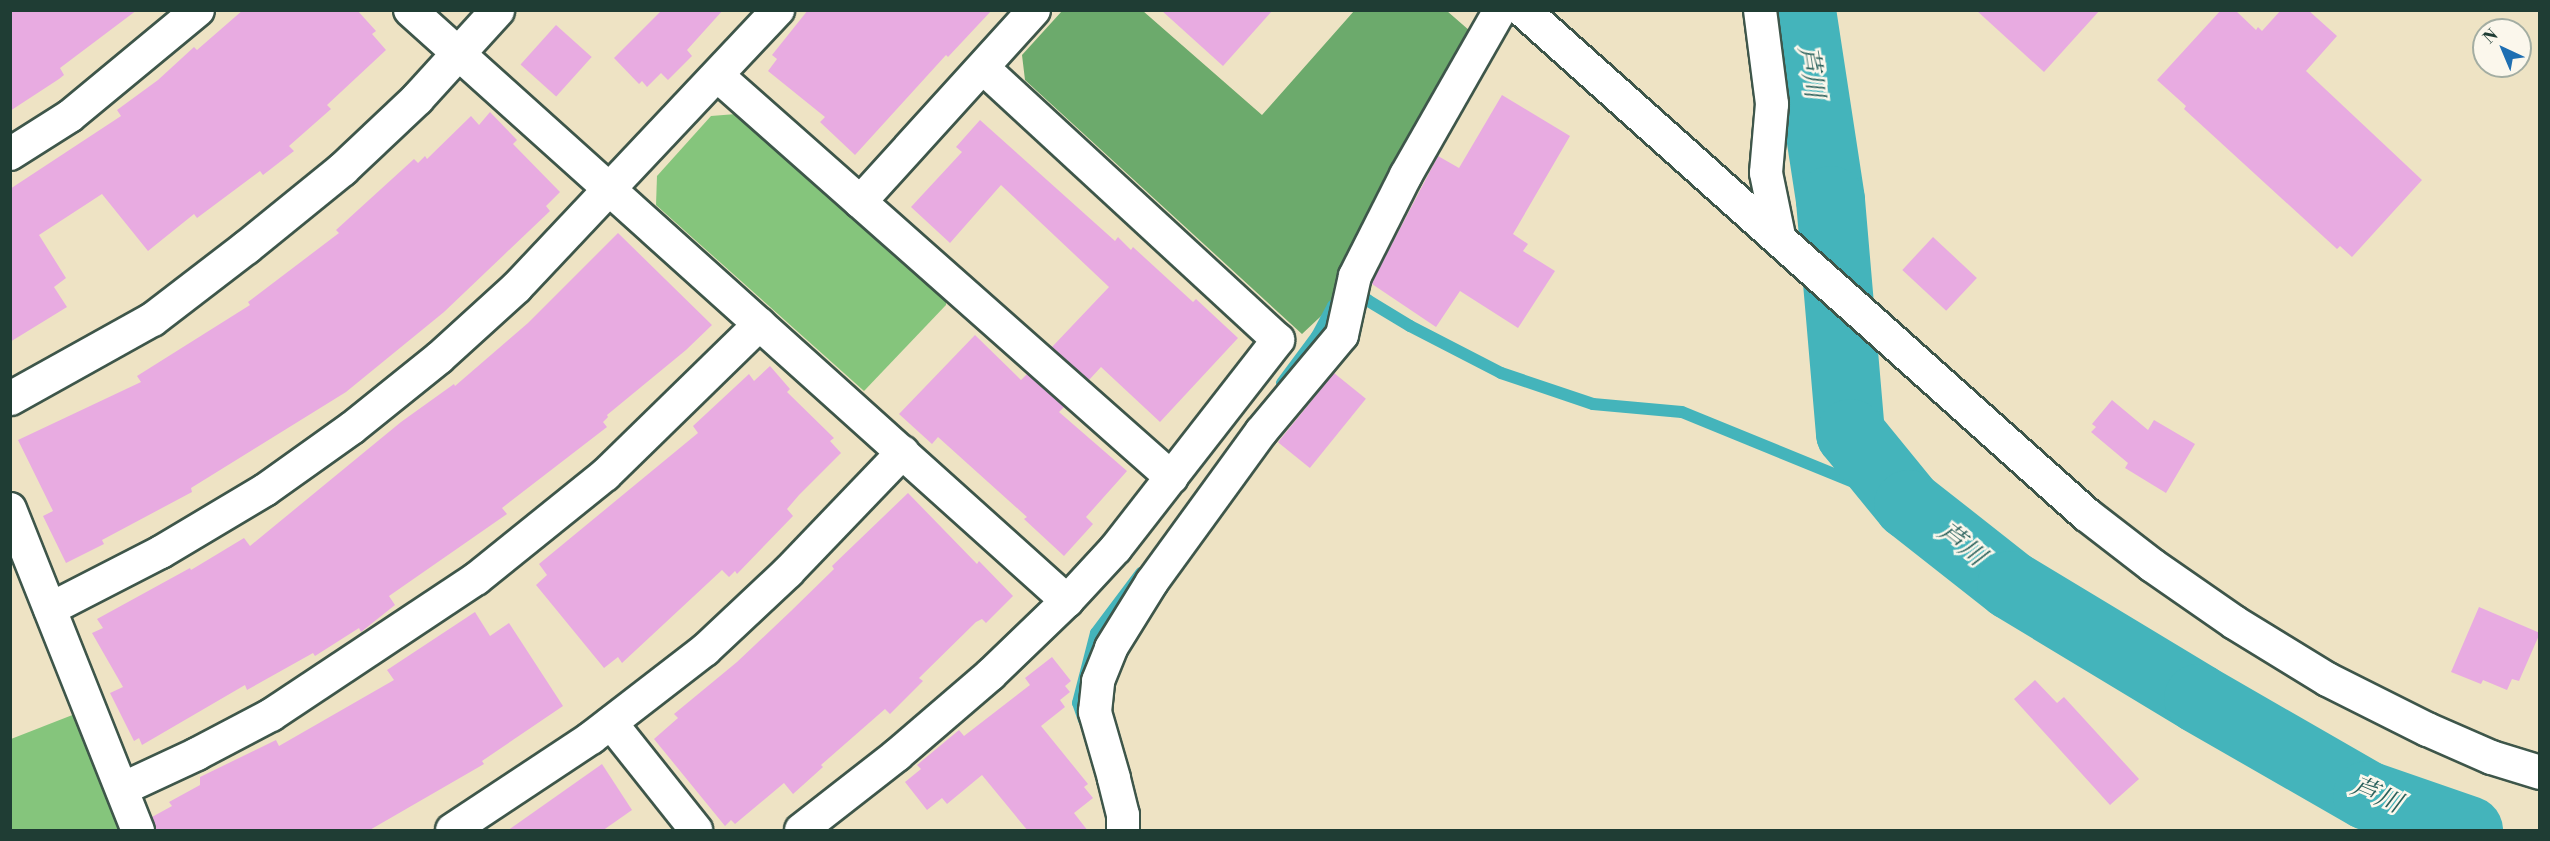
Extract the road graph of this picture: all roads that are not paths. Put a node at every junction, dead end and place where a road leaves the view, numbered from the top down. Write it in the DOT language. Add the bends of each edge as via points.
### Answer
graph roads {
  1 [pos="198,10"];
  2 [pos="410,10"];
  3 [pos="497,10"];
  4 [pos="778,10"];
  5 [pos="1034,10"];
  6 [pos="1500,10"];
  7 [pos="1524,10"];
  8 [pos="1760,10"];
  9 [pos="459,54"];
  10 [pos="983,68"];
  11 [pos="718,76"];
  12 [pos="10,154"];
  13 [pos="611,190"];
  14 [pos="860,202"];
  15 [pos="1780,241"];
  16 [pos="760,324"];
  17 [pos="10,398"];
  18 [pos="903,452"];
  19 [pos="1172,478"];
  20 [pos="10,509"];
  21 [pos="1067,601"];
  22 [pos="50,609"];
  23 [pos="611,723"];
  24 [pos="2540,772"];
  25 [pos="122,789"];
  26 [pos="138,831"];
  27 [pos="452,831"];
  28 [pos="696,831"];
  29 [pos="801,831"];
  30 [pos="1123,831"];
  1 -- 12 [label="street" via="70,116"];
  2 -- 9 [label="street"];
  3 -- 9 [label="street"];
  4 -- 11 [label="street"];
  5 -- 10 [label="street"];
  6 -- 30 [label="street" via="1406,175 1355,276 1342,335 1261,432 1152,582 1111,648 1098,681 1095,712 1123,815"];
  7 -- 15 [label="street"];
  8 -- 15 [label="street" via="1772,105 1766,173"];
  9 -- 13 [label="street"];
  9 -- 17 [label="street" via="342,169 170,304 141,325"];
  10 -- 14 [label="street"];
  10 -- 19 [label="street" via="1278,340"];
  11 -- 13 [label="street"];
  11 -- 14 [label="street"];
  13 -- 16 [label="street"];
  13 -- 22 [label="street" via="517,287 439,358 352,428 255,496 161,552"];
  14 -- 19 [label="street"];
  15 -- 24 [label="street" via="2086,514 2152,565 2327,680 2491,757"];
  16 -- 18 [label="street"];
  16 -- 25 [label="street" via="605,476 477,579 271,715"];
  18 -- 21 [label="street"];
  18 -- 23 [label="street" via="788,572 713,642"];
  19 -- 21 [label="street"];
  20 -- 22 [label="street"];
  21 -- 29 [label="street" via="990,675"];
  22 -- 25 [label="street"];
  23 -- 27 [label="street"];
  23 -- 28 [label="street"];
  25 -- 26 [label="street"];
}
